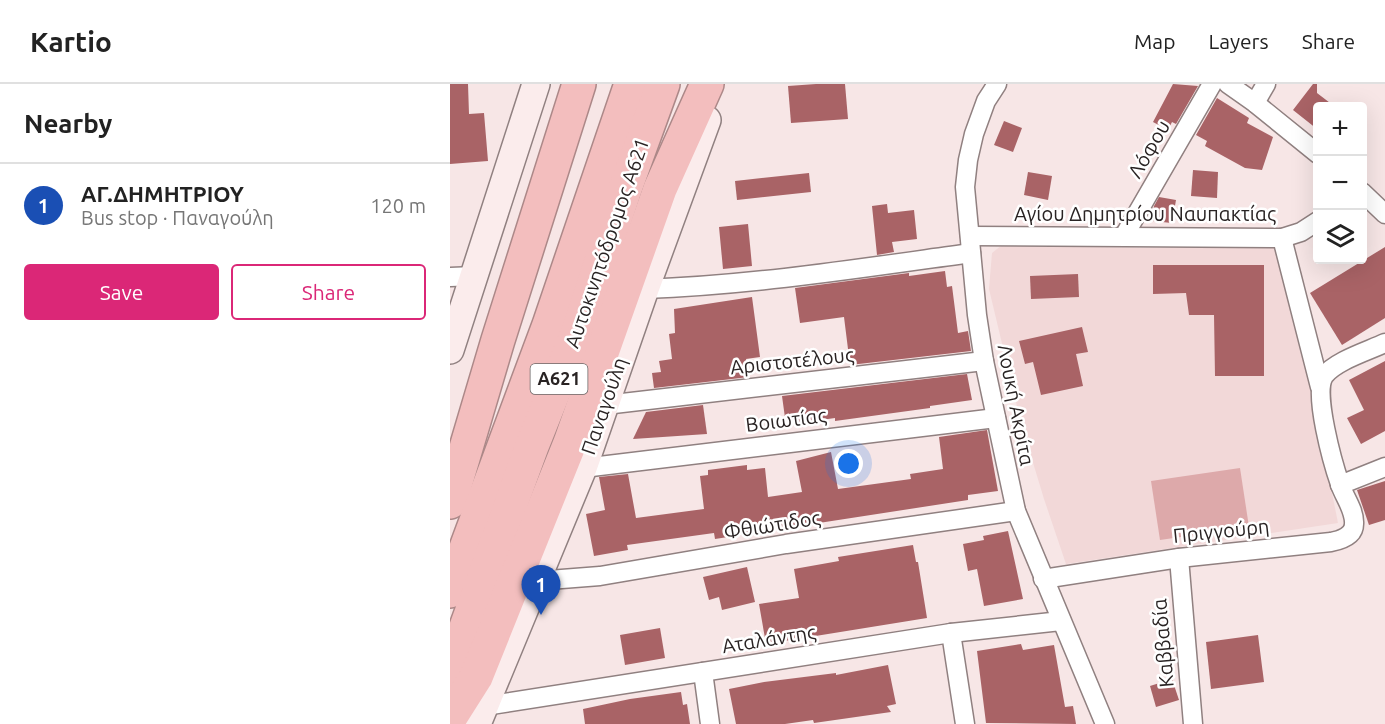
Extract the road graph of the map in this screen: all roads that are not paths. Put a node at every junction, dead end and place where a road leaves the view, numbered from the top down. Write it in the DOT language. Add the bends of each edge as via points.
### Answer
graph roads {
  1 [pos="536,84"];
  2 [pos="579,84"];
  3 [pos="631,84"];
  4 [pos="663,84"];
  5 [pos="707,84"];
  6 [pos="720,84"];
  7 [pos="997,84"];
  8 [pos="1212,84"];
  9 [pos="1228,84"];
  10 [pos="1266,84"];
  11 [pos="1255,103"];
  12 [pos="1313,151"];
  13 [pos="1367,197"];
  14 [pos="1385,214"];
  15 [pos="1313,224"];
  16 [pos="1124,236"];
  17 [pos="1282,238"];
  18 [pos="970,245"];
  19 [pos="463,277"];
  20 [pos="645,289"];
  21 [pos="1385,343"];
  22 [pos="450,350"];
  23 [pos="984,362"];
  24 [pos="1320,387"];
  25 [pos="605,405"];
  26 [pos="996,418"];
  27 [pos="1385,467"];
  28 [pos="583,468"];
  29 [pos="1340,485"];
  30 [pos="450,502"];
  31 [pos="1016,511"];
  32 [pos="1179,558"];
  33 [pos="1043,579"];
  34 [pos="536,581"];
  35 [pos="450,591"];
  36 [pos="1061,621"];
  37 [pos="951,633"];
  38 [pos="450,671"];
  39 [pos="703,672"];
  40 [pos="481,715"];
  41 [pos="450,718"];
  42 [pos="710,724"];
  43 [pos="965,724"];
  44 [pos="1105,724"];
  45 [pos="1193,724"];
  1 -- 19 [label="main road"];
  2 -- 30 [label="highway"];
  3 -- 35 [label="highway, Αυτοκινητόδρομος Α621 / Α621" via="549,325"];
  4 -- 38 [label="highway, Αυτοκινητόδρομος Α621 / Α621" via="576,336"];
  5 -- 41 [label="highway" via="660,189 570,443 476,677"];
  6 -- 20 [label="main road, Παναγούλη"];
  7 -- 18 [label="street, Λουκή Ακρίτα" via="974,134 968,160 965,187"];
  8 -- 16 [label="street, Λόφου"];
  9 -- 11 [label="street"];
  10 -- 11 [label="street"];
  11 -- 12 [label="street"];
  13 -- 14 [label="street"];
  15 -- 17 [label="street, Αγίου Δημητρίου Ναυπακτίας"];
  16 -- 17 [label="street, Αγίου Δημητρίου Ναυπακτίας"];
  16 -- 18 [label="street, Αγίου Δημητρίου Ναυπακτίας"];
  17 -- 24 [label="street"];
  18 -- 20 [label="street, Αγίου Δημητρίου Ναυπακτίας" via="784,278"];
  18 -- 23 [label="street, Λουκή Ακρίτα"];
  19 -- 22 [label="main road"];
  20 -- 25 [label="main road, Παναγούλη"];
  21 -- 24 [label="street" via="1334,367 1324,376"];
  23 -- 25 [label="street, Αριστοτέλους"];
  23 -- 26 [label="street, Λουκή Ακρίτα"];
  24 -- 29 [label="street"];
  25 -- 28 [label="main road, Παναγούλη"];
  26 -- 28 [label="street, Βοιωτίας"];
  26 -- 31 [label="street, Λουκή Ακρίτα"];
  27 -- 29 [label="street"];
  28 -- 34 [label="main road, Παναγούλη"];
  29 -- 32 [label="street, Πριγγούρη" via="1354,525 1351,534 1342,539"];
  31 -- 33 [label="street, Λουκή Ακρίτα"];
  31 -- 34 [label="street, Φθιώτιδος" via="600,576"];
  32 -- 33 [label="street, Πριγγούρη"];
  32 -- 45 [label="street, Καββαδία"];
  33 -- 36 [label="street, Λουκή Ακρίτα"];
  34 -- 40 [label="main road, Παναγούλη"];
  36 -- 37 [label="street, Αταλάντης"];
  36 -- 44 [label="street, Λουκή Ακρίτα"];
  37 -- 39 [label="street, Αταλάντης"];
  37 -- 43 [label="street"];
  39 -- 40 [label="street, Αταλάντης"];
  39 -- 42 [label="street"];
}
